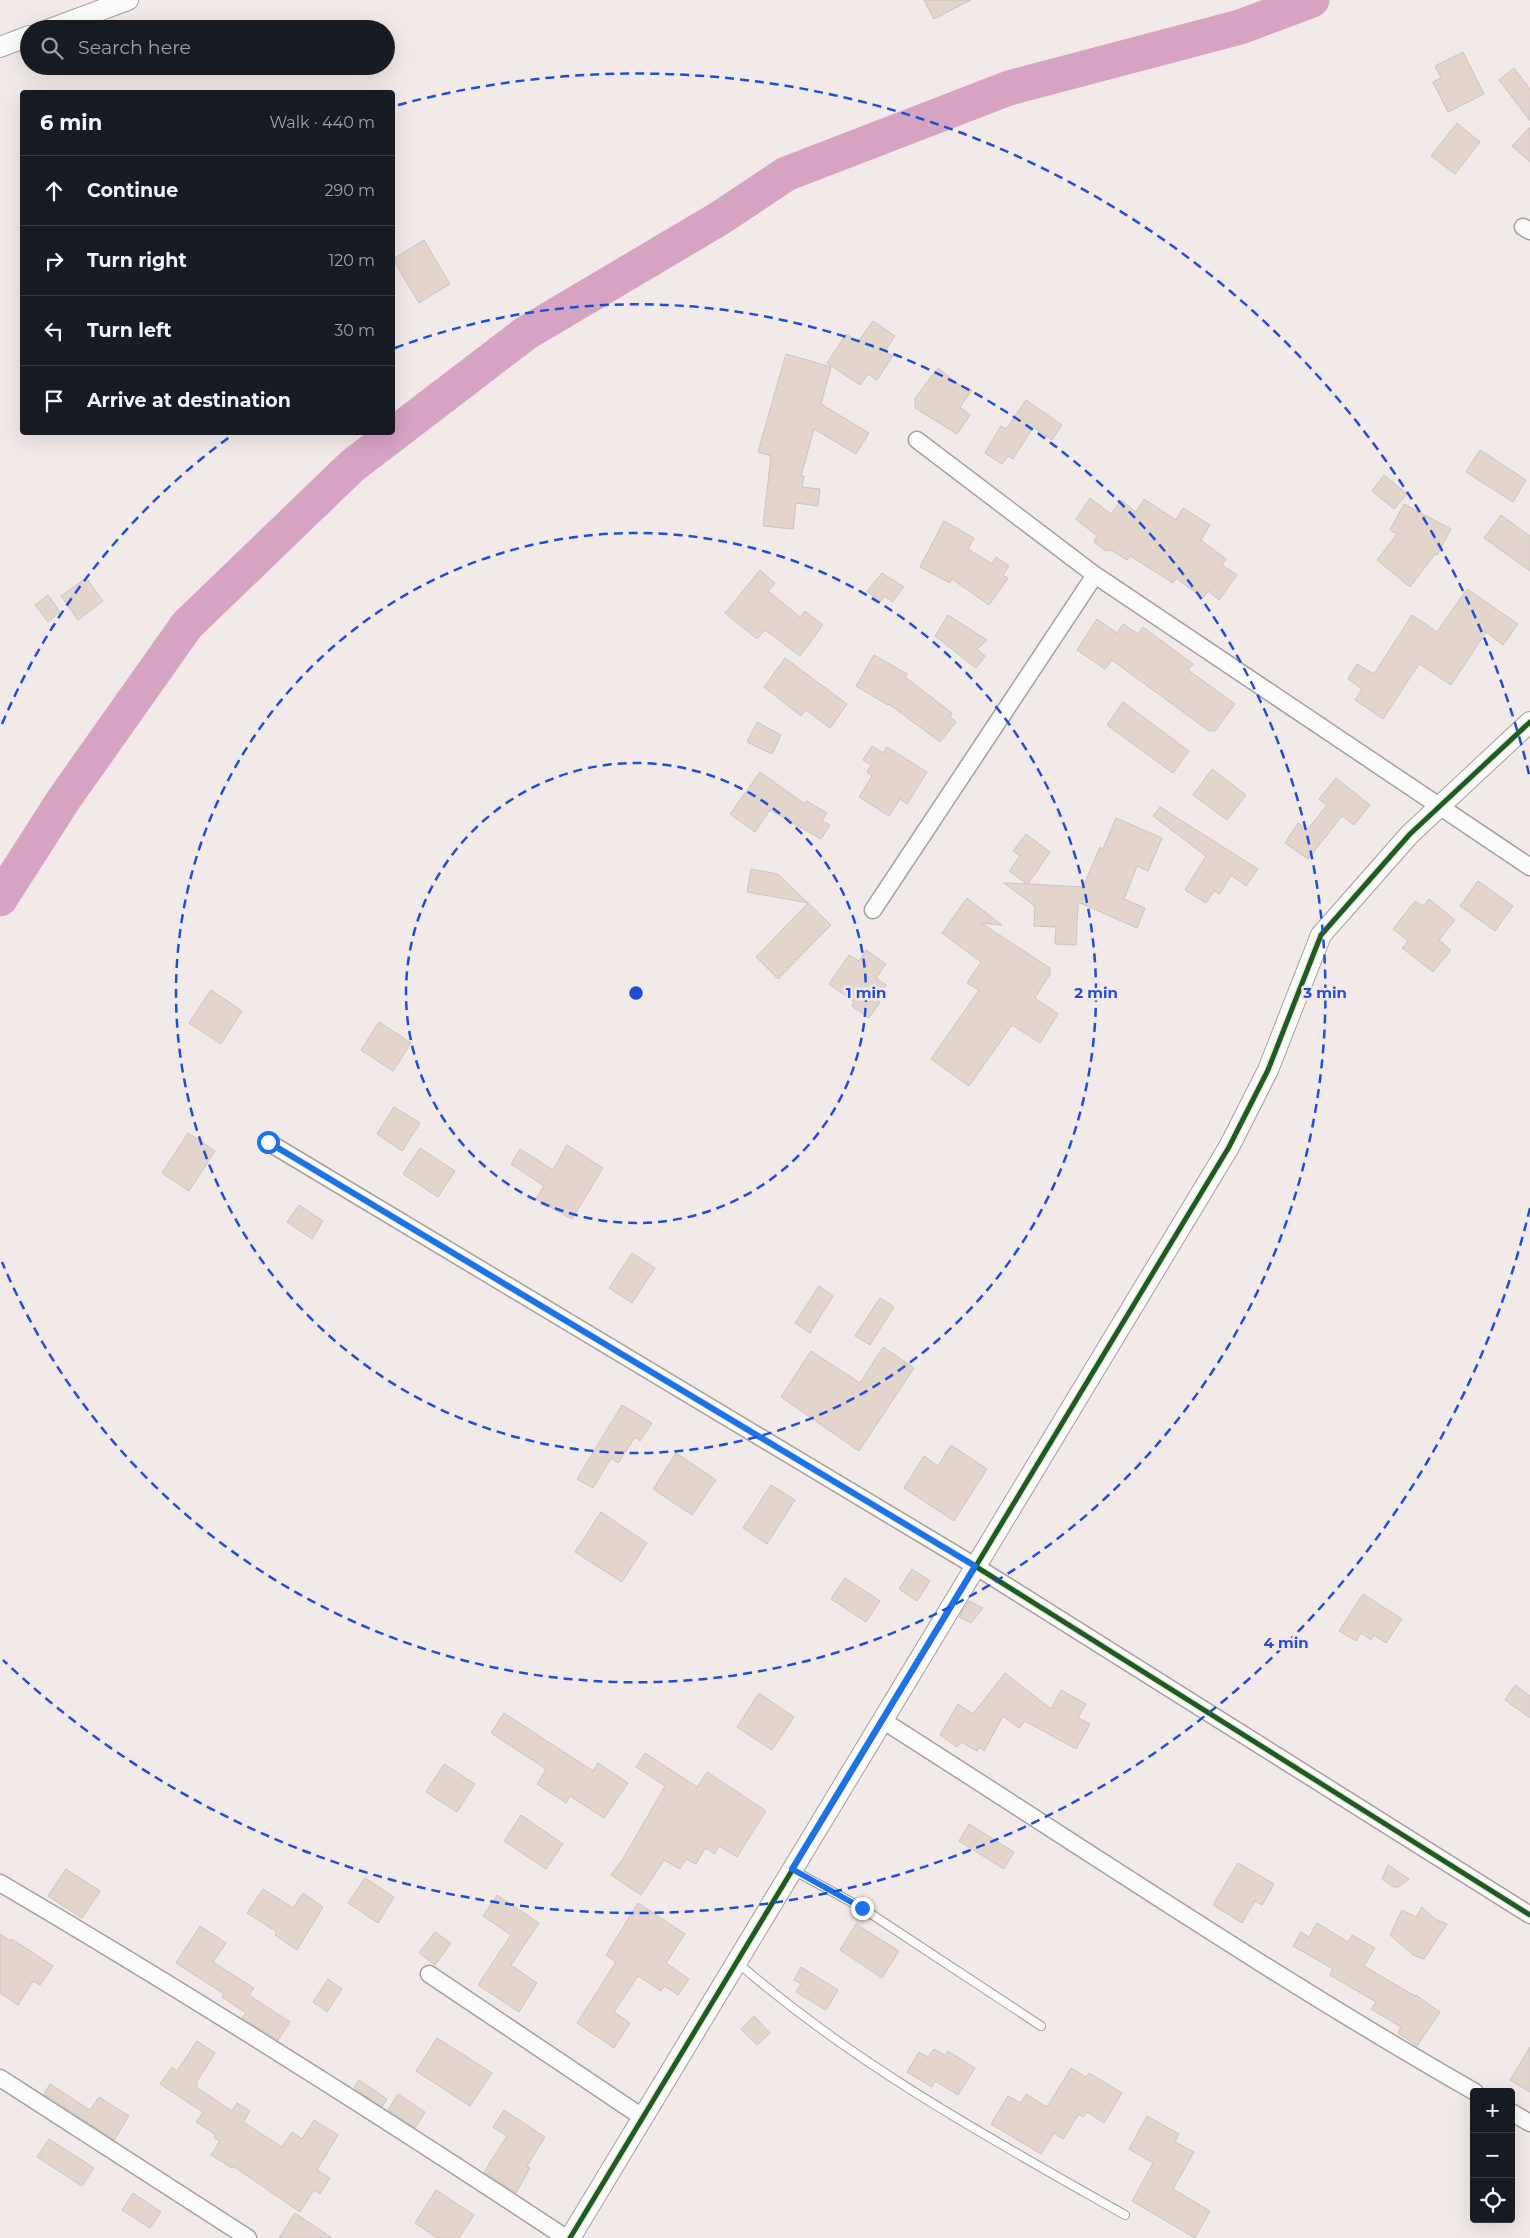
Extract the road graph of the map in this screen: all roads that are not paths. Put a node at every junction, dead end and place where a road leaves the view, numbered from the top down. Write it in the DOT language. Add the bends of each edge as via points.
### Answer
graph roads {
  1 [pos="128,0"];
  2 [pos="74,20"];
  3 [pos="20,39"];
  4 [pos="0,47"];
  5 [pos="917,440"];
  6 [pos="1095,575"];
  7 [pos="1530,722"];
  8 [pos="1439,807"];
  9 [pos="1530,867"];
  10 [pos="873,910"];
  11 [pos="268,1142"];
  12 [pos="975,1566"];
  13 [pos="882,1720"];
  14 [pos="792,1869"];
  15 [pos="0,1883"];
  16 [pos="1530,1915"];
  17 [pos="736,1962"];
  18 [pos="429,1974"];
  19 [pos="1041,2026"];
  20 [pos="0,2078"];
  21 [pos="1470,2089"];
  22 [pos="1515,2114"];
  23 [pos="642,2117"];
  24 [pos="1530,2123"];
  25 [pos="1125,2215"];
  26 [pos="248,2238"];
  27 [pos="566,2238"];
  28 [pos="570,2238"];
  1 -- 2 [label="street"];
  3 -- 4 [label="street"];
  5 -- 6 [label="street"];
  6 -- 8 [label="street"];
  6 -- 10 [label="street"];
  7 -- 8 [label="street"];
  8 -- 9 [label="street"];
  8 -- 12 [label="street" via="1410,834 1321,935 1268,1070 1229,1147"];
  11 -- 12 [label="street"];
  12 -- 13 [label="street"];
  12 -- 16 [label="street"];
  13 -- 14 [label="street"];
  13 -- 21 [label="street" via="1157,1898"];
  14 -- 17 [label="street"];
  14 -- 19 [label="lane" via="862,1908"];
  15 -- 27 [label="street" via="168,1983 414,2137"];
  17 -- 23 [label="street"];
  17 -- 25 [label="lane" via="834,2040 947,2114"];
  18 -- 23 [label="street"];
  20 -- 26 [label="street"];
  22 -- 24 [label="street"];
  23 -- 28 [label="street"];
}
